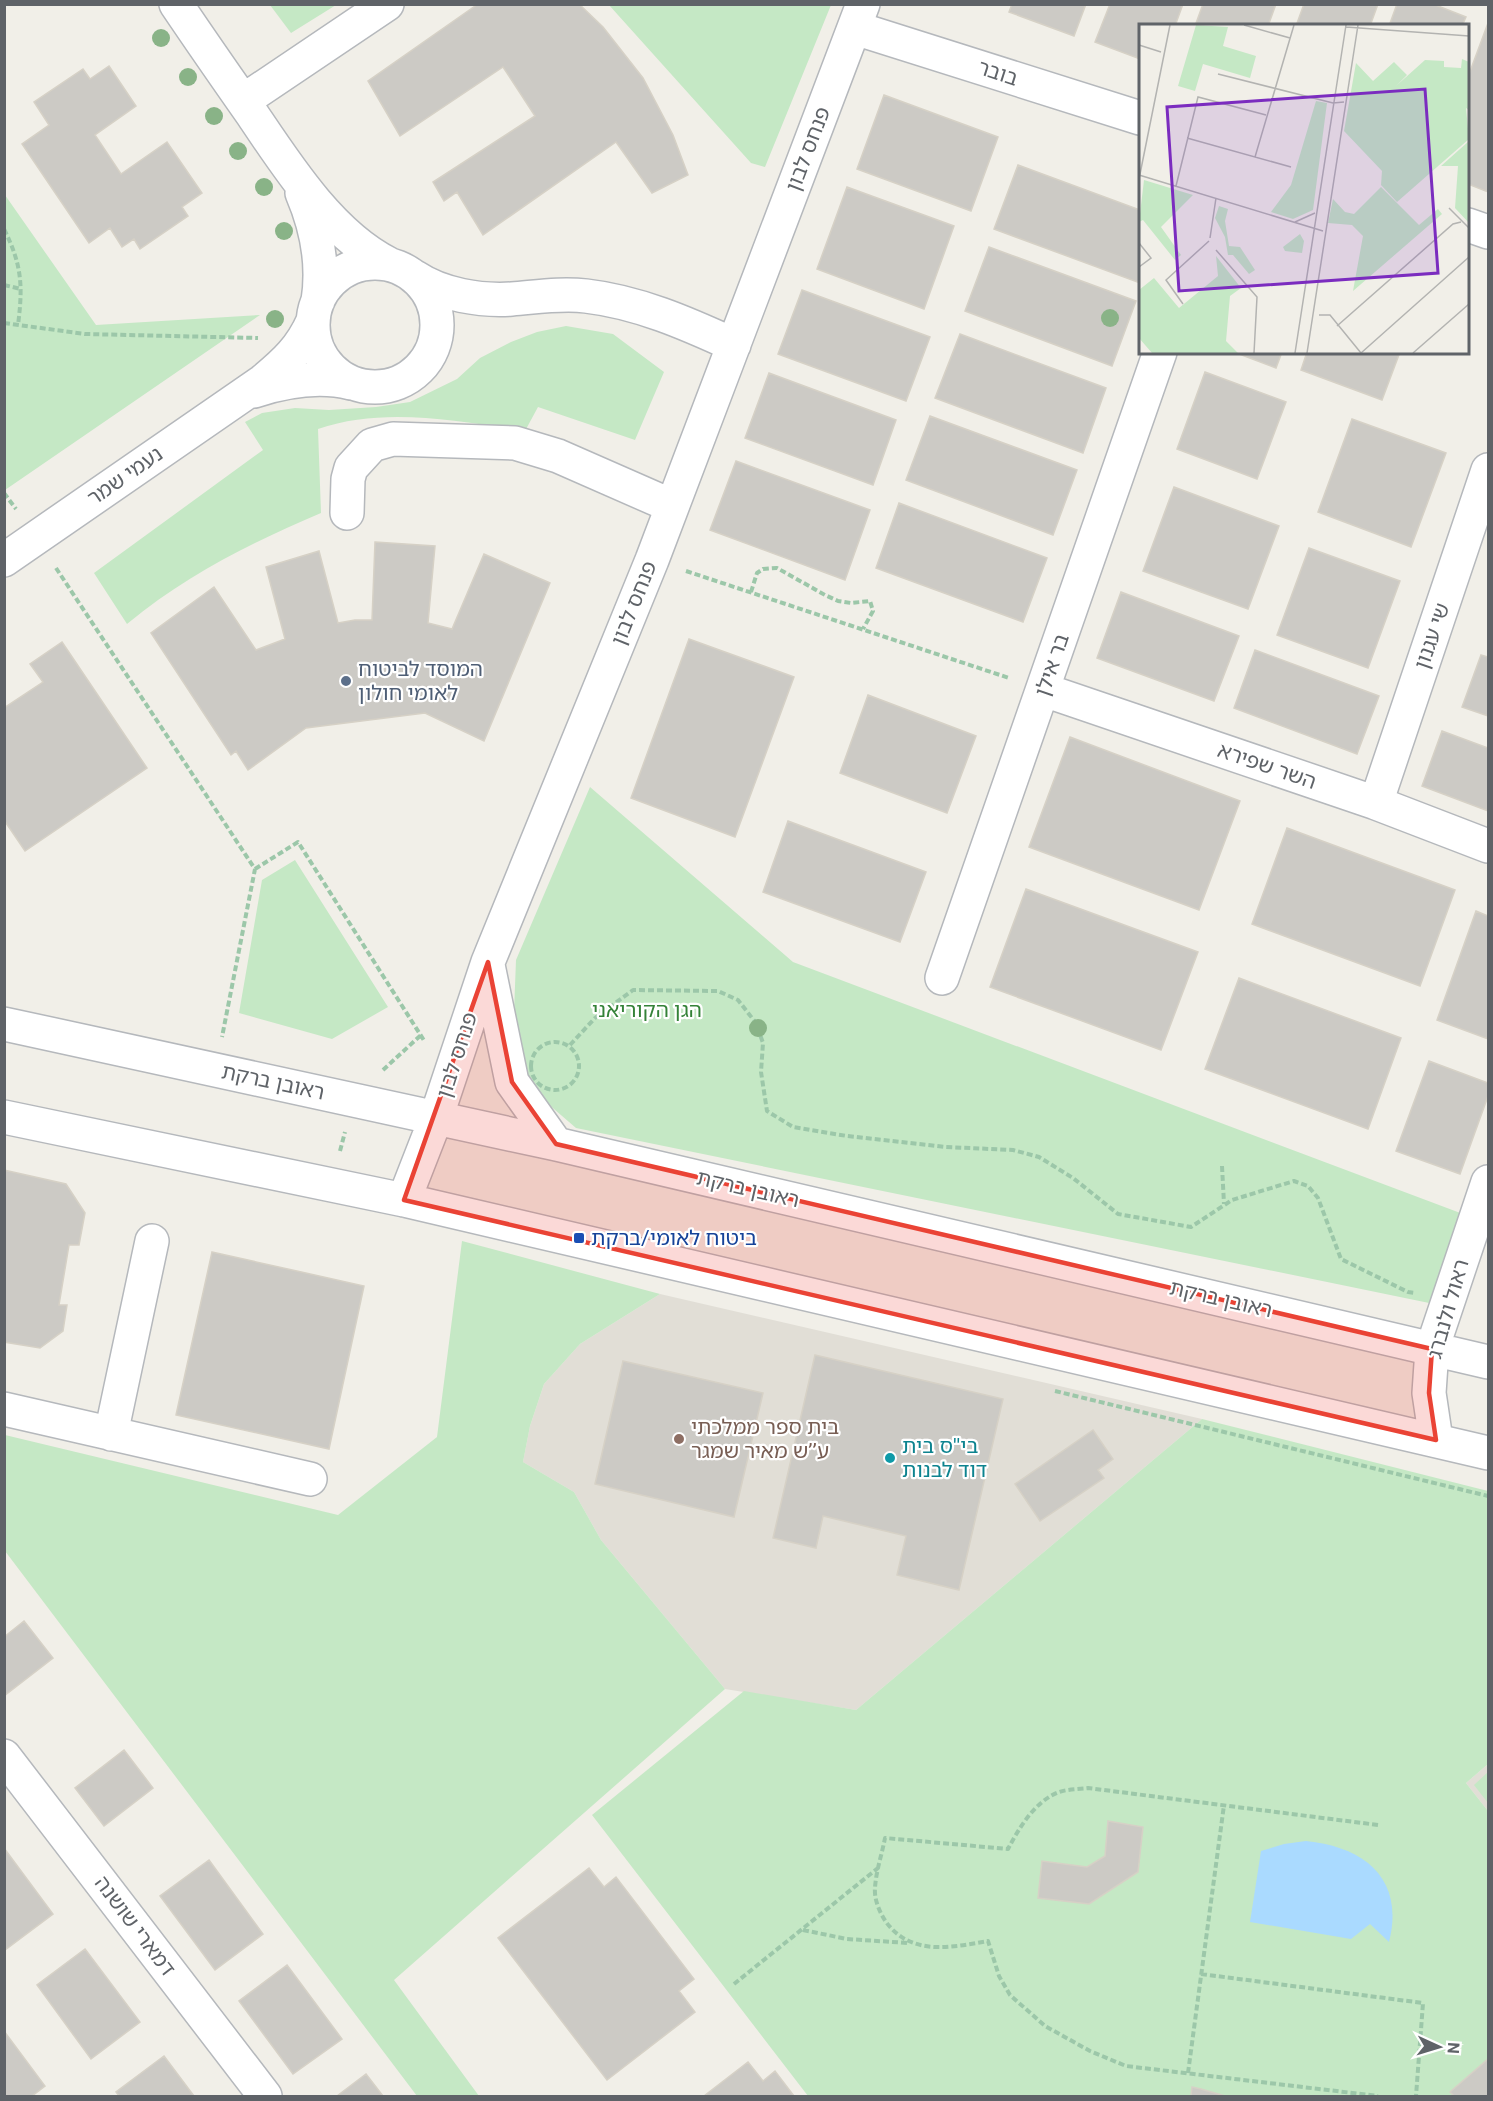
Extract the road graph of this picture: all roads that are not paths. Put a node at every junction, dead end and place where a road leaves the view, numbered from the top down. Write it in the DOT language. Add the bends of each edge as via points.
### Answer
graph roads {
  1 [pos="176,4"];
  2 [pos="387,4"];
  3 [pos="859,16"];
  4 [pos="243,101"];
  5 [pos="1139,118"];
  6 [pos="298,182"];
  7 [pos="1469,226"];
  8 [pos="1488,232"];
  9 [pos="399,268"];
  10 [pos="511,299"];
  11 [pos="312,320"];
  12 [pos="436,339"];
  13 [pos="734,345"];
  14 [pos="1159,354"];
  15 [pos="351,383"];
  16 [pos="246,393"];
  17 [pos="1488,470"];
  18 [pos="672,506"];
  19 [pos="347,513"];
  20 [pos="4,560"];
  21 [pos="1044,690"];
  22 [pos="1376,802"];
  23 [pos="1488,846"];
  24 [pos="488,962"];
  25 [pos="942,978"];
  26 [pos="4,1024"];
  27 [pos="4,1117"];
  28 [pos="436,1118"];
  29 [pos="556,1144"];
  30 [pos="1488,1182"];
  31 [pos="404,1200"];
  32 [pos="152,1241"];
  33 [pos="1432,1349"];
  34 [pos="1488,1362"];
  35 [pos="4,1409"];
  36 [pos="111,1434"];
  37 [pos="1436,1440"];
  38 [pos="1488,1453"];
  39 [pos="310,1479"];
  40 [pos="4,1756"];
  41 [pos="265,2097"];
  1 -- 4 [label="street"];
  2 -- 4 [label="street"];
  3 -- 5 [label="street, בובר"];
  3 -- 13 [label="street, פנחס לבון"];
  4 -- 6 [label="street"];
  6 -- 9 [label="street" via="358,244"];
  6 -- 11 [label="street" via="319,245 321,269"];
  7 -- 8 [label="street"];
  9 -- 10 [label="street" via="442,291"];
  9 -- 11 [label="street" via="369,262 350,267 334,277 322,292"];
  9 -- 12 [label="street" via="422,284 433,300"];
  10 -- 12 [label="street" via="461,319"];
  10 -- 13 [label="street" via="561,294 606,299 648,309"];
  11 -- 15 [label="street" via="323,358 335,373"];
  11 -- 16 [label="street, נעמי שמר" via="278,368"];
  12 -- 15 [label="street" via="429,358 400,382 371,388"];
  13 -- 18 [label="street, פנחס לבון"];
  14 -- 21 [label="street, בר אילן"];
  15 -- 16 [label="street, נעמי שמר" via="310,379"];
  16 -- 20 [label="street, נעמי שמר"];
  17 -- 22 [label="street, שי עגנון"];
  18 -- 19 [label="street" via="558,456 514,443 393,439 372,445 351,468"];
  18 -- 24 [label="street, פנחס לבון"];
  21 -- 22 [label="street, השר שפירא"];
  21 -- 25 [label="street, בר אילן"];
  22 -- 23 [label="street, השר שפירא"];
  24 -- 28 [label="street, פנחס לבון"];
  24 -- 29 [label="street" via="512,1082"];
  26 -- 28 [label="street, ראובן ברקת"];
  27 -- 31 [label="street"];
  28 -- 29 [label="street, ראובן ברקת"];
  28 -- 31 [label="street, פנחס לבון"];
  29 -- 33 [label="street, ראובן ברקת"];
  30 -- 33 [label="street, ראול ולנברג"];
  31 -- 37 [label="street"];
  32 -- 36 [label="street"];
  33 -- 34 [label="street, ראובן ברקת"];
  33 -- 37 [label="street, ראול ולנברג" via="1429,1393"];
  35 -- 36 [label="street"];
  36 -- 39 [label="street"];
  37 -- 38 [label="street"];
  40 -- 41 [label="street, דמארי שושנה"];
}
